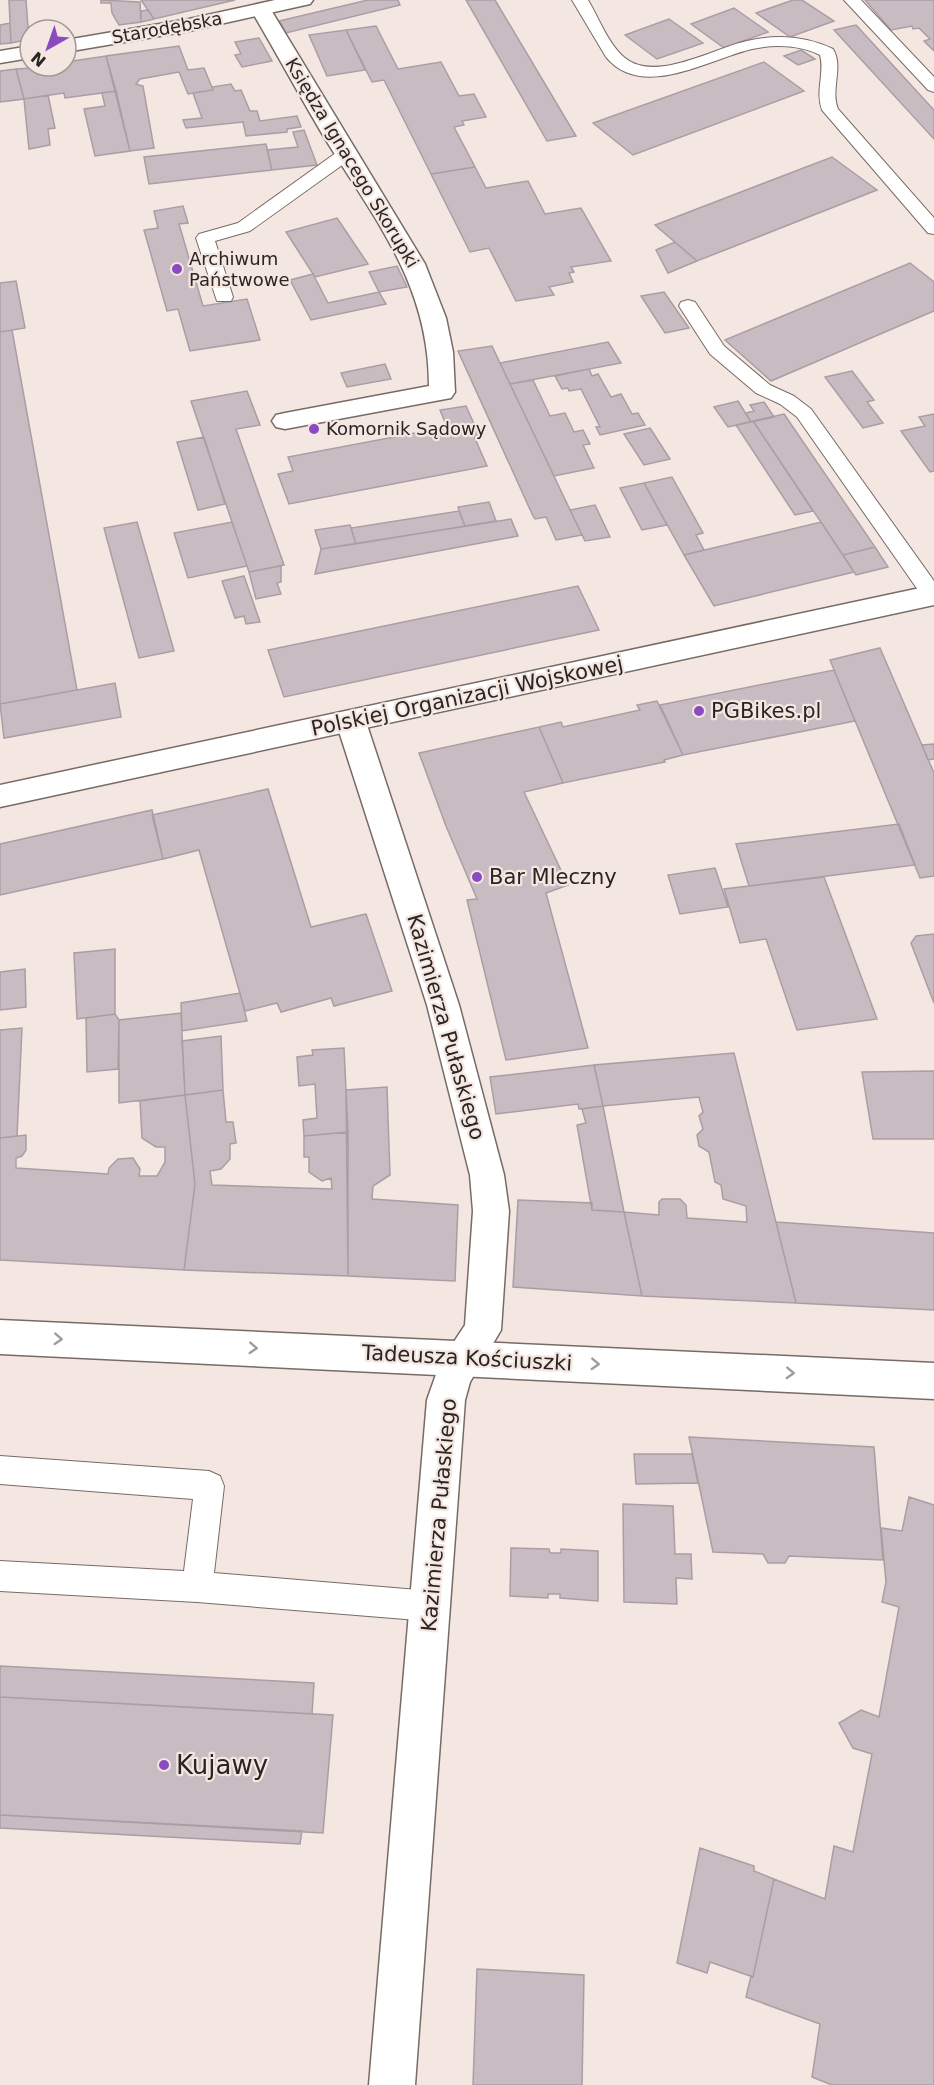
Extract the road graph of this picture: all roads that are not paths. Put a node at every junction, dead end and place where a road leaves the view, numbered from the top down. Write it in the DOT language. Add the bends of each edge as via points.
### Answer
graph roads {
  1 [pos="303,0"];
  2 [pos="580,0"];
  3 [pos="852,0"];
  4 [pos="261,10"];
  5 [pos="78,44"];
  6 [pos="18,54"];
  7 [pos="0,57"];
  8 [pos="934,87"];
  9 [pos="346,154"];
  10 [pos="934,229"];
  11 [pos="224,297"];
  12 [pos="688,306"];
  13 [pos="285,421"];
  14 [pos="933,595"];
  15 [pos="351,722"];
  16 [pos="0,796"];
  17 [pos="0,1337"];
  18 [pos="465,1357"];
  19 [pos="934,1381"];
  20 [pos="0,1470"];
  21 [pos="0,1576"];
  22 [pos="197,1587"];
  23 [pos="430,1606"];
  24 [pos="392,2085"];
  1 -- 4 [label="street, Starodębska"];
  2 -- 10 [label="lane" via="617,60 638,71 669,71 762,43 805,45 827,52 825,93 830,110"];
  3 -- 8 [label="lane"];
  4 -- 5 [label="street, Starodębska"];
  4 -- 9 [label="street, Księdza Ignacego Skorupki"];
  6 -- 7 [label="street"];
  9 -- 11 [label="lane" via="250,223 206,238"];
  9 -- 13 [label="street, Księdza Ignacego Skorupki" via="412,260 441,349 442,392"];
  12 -- 14 [label="lane" via="717,350 756,384 804,413"];
  14 -- 15 [label="street, Polskiej Organizacji Wojskowej"];
  15 -- 16 [label="street, Polskiej Organizacji Wojskowej"];
  15 -- 18 [label="street, Kazimierza Pułaskiego" via="443,1005 487,1174 491,1210 483,1330"];
  17 -- 18 [label="street, Tadeusza Kościuszki, one-way"];
  18 -- 19 [label="street, Tadeusza Kościuszki, one-way"];
  18 -- 23 [label="street, Kazimierza Pułaskiego" via="453,1376 446,1400"];
  20 -- 22 [label="lane" via="208,1486"];
  21 -- 22 [label="lane"];
  22 -- 23 [label="lane"];
  23 -- 24 [label="street, Kazimierza Pułaskiego"];
}
